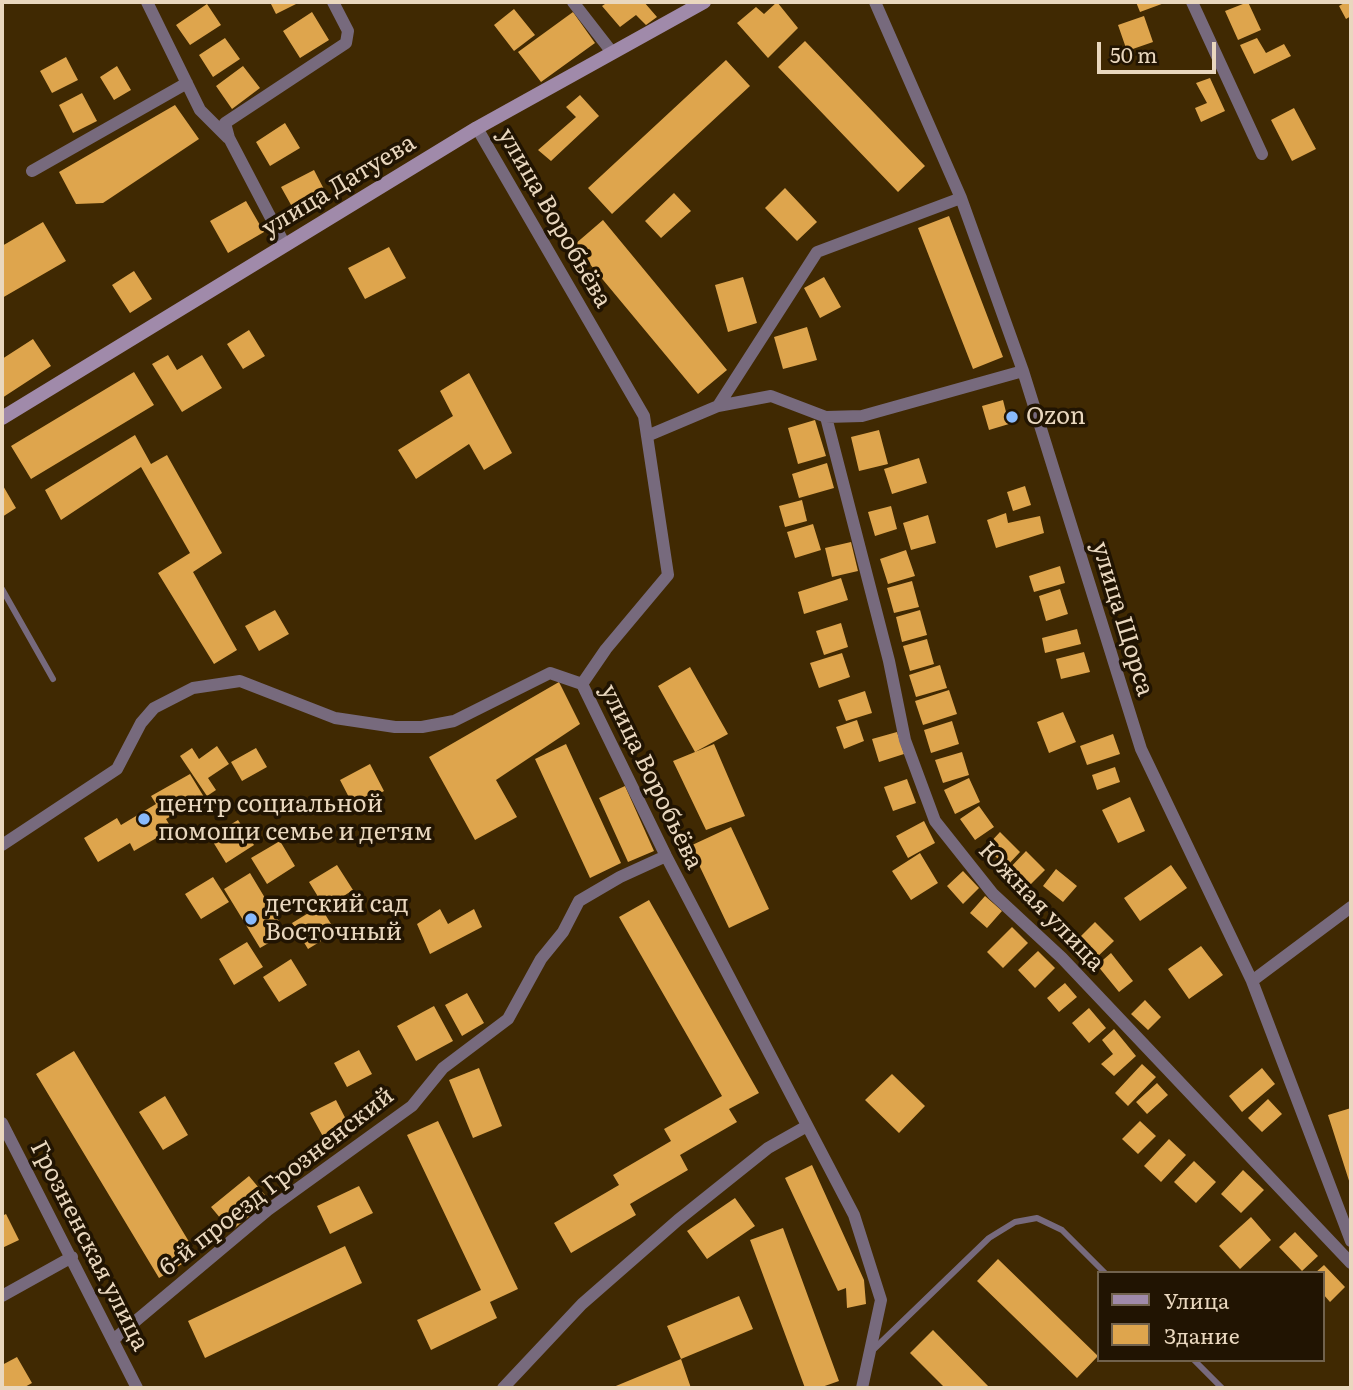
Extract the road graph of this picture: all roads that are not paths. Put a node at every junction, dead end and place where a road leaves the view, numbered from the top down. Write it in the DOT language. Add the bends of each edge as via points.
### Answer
graph roads {
  1 [pos="147,2"];
  2 [pos="334,2"];
  3 [pos="572,2"];
  4 [pos="704,2"];
  5 [pos="875,2"];
  6 [pos="1192,2"];
  7 [pos="611,51"];
  8 [pos="187,83"];
  9 [pos="477,128"];
  10 [pos="229,138"];
  11 [pos="1262,154"];
  12 [pos="32,171"];
  13 [pos="961,198"];
  14 [pos="285,245"];
  15 [pos="1023,371"];
  16 [pos="718,406"];
  17 [pos="826,417"];
  18 [pos="2,418"];
  19 [pos="647,436"];
  20 [pos="2,589"];
  21 [pos="53,679"];
  22 [pos="582,684"];
  23 [pos="2,845"];
  24 [pos="666,856"];
  25 [pos="1351,907"];
  26 [pos="1252,981"];
  27 [pos="2,1123"];
  28 [pos="807,1126"];
  29 [pos="1351,1241"];
  30 [pos="72,1257"];
  31 [pos="1351,1263"];
  32 [pos="1103,1271"];
  33 [pos="2,1296"];
  34 [pos="113,1339"];
  35 [pos="870,1353"];
  36 [pos="1196,1362"];
  37 [pos="137,1388"];
  38 [pos="503,1388"];
  39 [pos="862,1388"];
  40 [pos="1222,1388"];
  1 -- 8 [label="street"];
  2 -- 10 [label="street" via="348,31 346,43 225,123"];
  3 -- 7 [label="street"];
  4 -- 7 [label="street, улица Датуева"];
  5 -- 13 [label="street, улица Щорса"];
  6 -- 11 [label="street"];
  7 -- 9 [label="street, улица Датуева"];
  8 -- 10 [label="street" via="200,110"];
  8 -- 12 [label="street"];
  9 -- 14 [label="street, улица Датуева"];
  9 -- 19 [label="street, улица Воробьёва" via="644,416"];
  10 -- 14 [label="street"];
  13 -- 15 [label="street, улица Щорса"];
  13 -- 16 [label="street" via="817,252"];
  14 -- 18 [label="street, улица Датуева"];
  15 -- 17 [label="street" via="862,416"];
  15 -- 26 [label="street, улица Щорса" via="1141,749"];
  16 -- 17 [label="street" via="771,396"];
  16 -- 19 [label="street"];
  17 -- 31 [label="street, Южная улица" via="905,740 935,821 993,894 1062,958"];
  19 -- 22 [label="street, улица Воробьёва" via="668,575"];
  20 -- 21 [label="lane"];
  22 -- 23 [label="street" via="550,673 454,720 422,727 335,718 240,681 193,688 154,708 117,769"];
  22 -- 24 [label="street, улица Воробьёва"];
  24 -- 28 [label="street, улица Воробьёва"];
  24 -- 34 [label="street, 6-й проезд Грозненский" via="579,901 508,1019 443,1068 412,1106 268,1210"];
  25 -- 26 [label="street"];
  26 -- 29 [label="street, улица Щорса"];
  27 -- 30 [label="street, Грозненская улица"];
  28 -- 35 [label="street, улица Воробьёва" via="854,1215 881,1300"];
  28 -- 38 [label="street" via="768,1148 678,1220 582,1304"];
  30 -- 33 [label="street"];
  30 -- 34 [label="street, Грозненская улица"];
  32 -- 35 [label="lane" via="1062,1230 1037,1218 1015,1222 989,1238"];
  34 -- 37 [label="street, Грозненская улица"];
  35 -- 39 [label="street, улица Воробьёва"];
  36 -- 40 [label="lane"];
}
